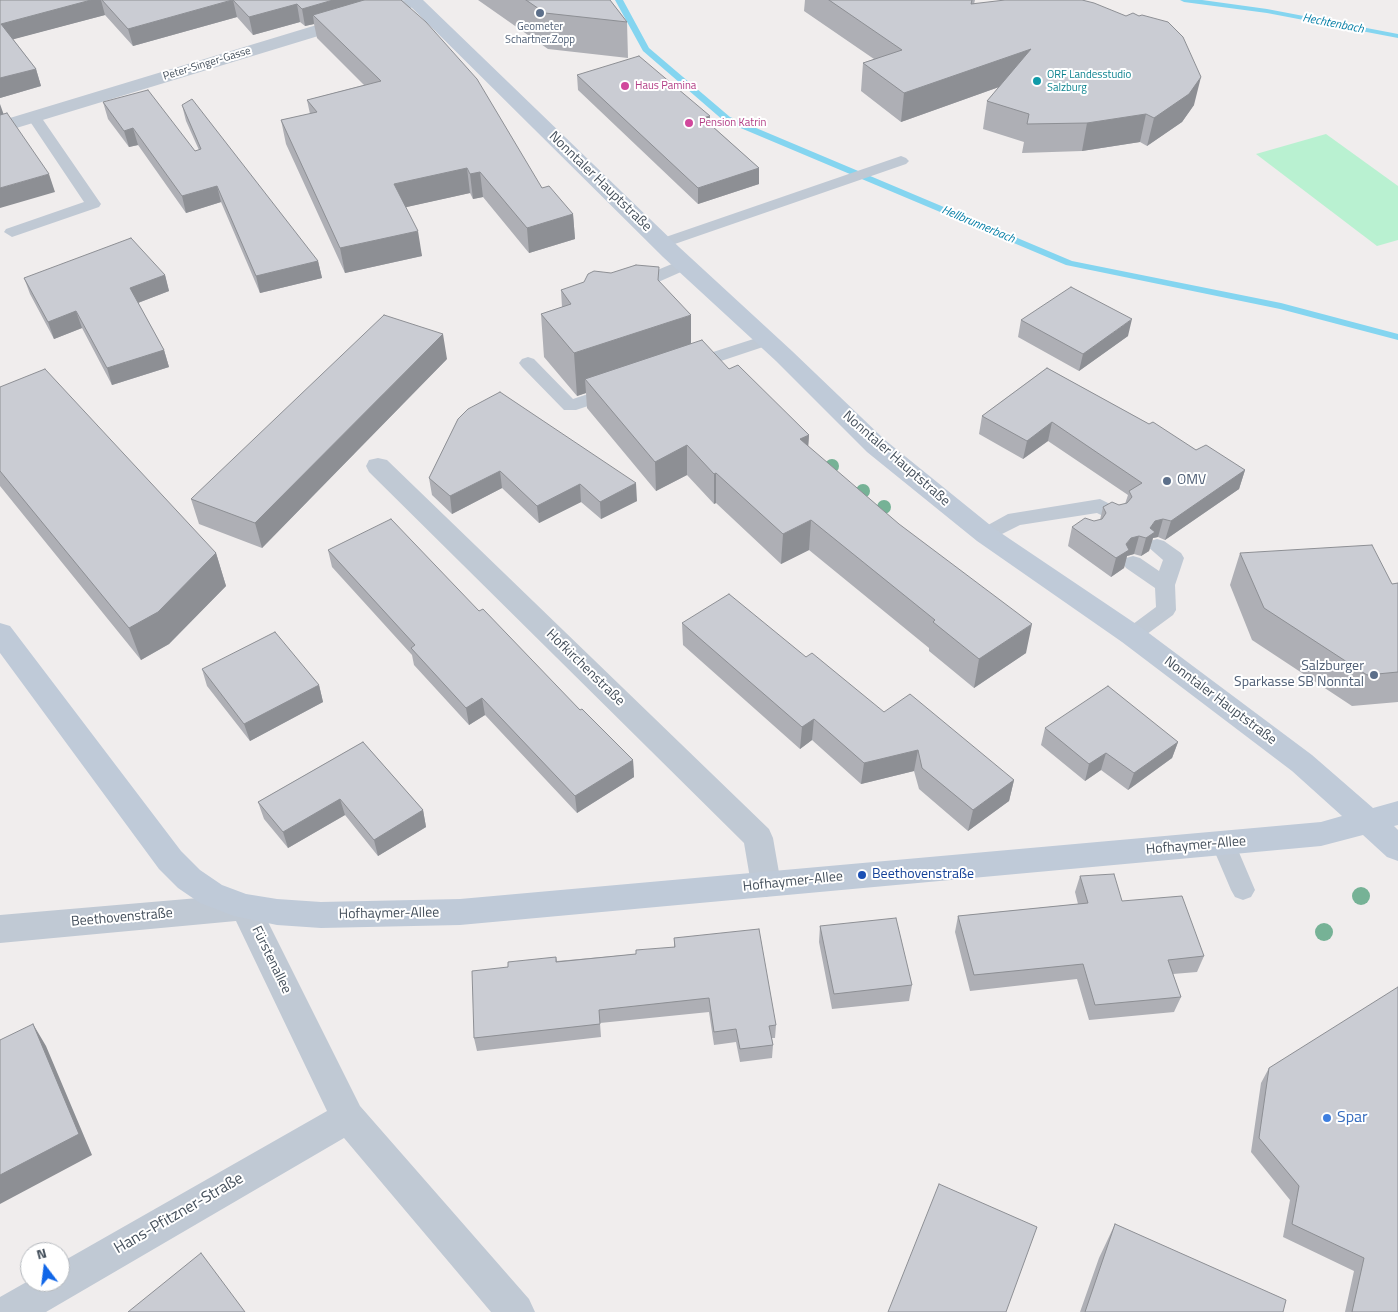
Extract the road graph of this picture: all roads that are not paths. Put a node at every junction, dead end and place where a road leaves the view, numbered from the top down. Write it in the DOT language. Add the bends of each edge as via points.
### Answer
graph roads {
  1 [pos="413,0"];
  2 [pos="34,118"];
  3 [pos="0,127"];
  4 [pos="902,161"];
  5 [pos="12,232"];
  6 [pos="663,243"];
  7 [pos="684,264"];
  8 [pos="613,295"];
  9 [pos="766,340"];
  10 [pos="528,363"];
  11 [pos="673,371"];
  12 [pos="626,387"];
  13 [pos="378,466"];
  14 [pos="1060,511"];
  15 [pos="1115,515"];
  16 [pos="1082,526"];
  17 [pos="986,535"];
  18 [pos="1157,546"];
  19 [pos="1132,563"];
  20 [pos="1165,585"];
  21 [pos="0,633"];
  22 [pos="1132,635"];
  23 [pos="1398,814"];
  24 [pos="1368,820"];
  25 [pos="1223,843"];
  26 [pos="1398,848"];
  27 [pos="766,884"];
  28 [pos="1243,890"];
  29 [pos="245,907"];
  30 [pos="0,929"];
  31 [pos="348,1117"];
  32 [pos="10,1312"];
  33 [pos="516,1312"];
  1 -- 2 [label="street, Peter-Singer-Gasse"];
  1 -- 6 [label="main road, Nonntaler Hauptstraße"];
  2 -- 3 [label="street, Peter-Singer-Gasse"];
  2 -- 5 [label="lane" via="93,204"];
  4 -- 6 [label="lane"];
  6 -- 7 [label="main road, Nonntaler Hauptstraße"];
  7 -- 8 [label="lane"];
  7 -- 9 [label="main road, Nonntaler Hauptstraße"];
  9 -- 11 [label="lane"];
  9 -- 17 [label="main road, Nonntaler Hauptstraße" via="876,446"];
  10 -- 12 [label="lane" via="570,406"];
  13 -- 27 [label="street, Hofkirchenstraße" via="758,838"];
  14 -- 15 [label="lane" via="1100,506"];
  14 -- 16 [label="lane"];
  14 -- 17 [label="lane" via="1014,519"];
  17 -- 22 [label="main road, Nonntaler Hauptstraße"];
  18 -- 20 [label="lane" via="1174,558"];
  19 -- 20 [label="lane"];
  20 -- 22 [label="lane" via="1166,610"];
  21 -- 29 [label="main road" via="170,860 211,894"];
  22 -- 24 [label="main road, Nonntaler Hauptstraße" via="1302,763"];
  23 -- 24 [label="main road, Hofhaymer-Allee"];
  24 -- 25 [label="main road, Hofhaymer-Allee" via="1321,834"];
  24 -- 26 [label="main road, Nonntaler Hauptstraße"];
  25 -- 27 [label="main road, Hofhaymer-Allee"];
  25 -- 28 [label="lane"];
  27 -- 29 [label="main road, Hofhaymer-Allee" via="422,914 321,915"];
  29 -- 30 [label="street, Beethovenstraße"];
  29 -- 31 [label="street, Fürstenallee"];
  31 -- 32 [label="street, Hans-Pfitzner-Straße"];
  31 -- 33 [label="street, Fürstenallee"];
}
